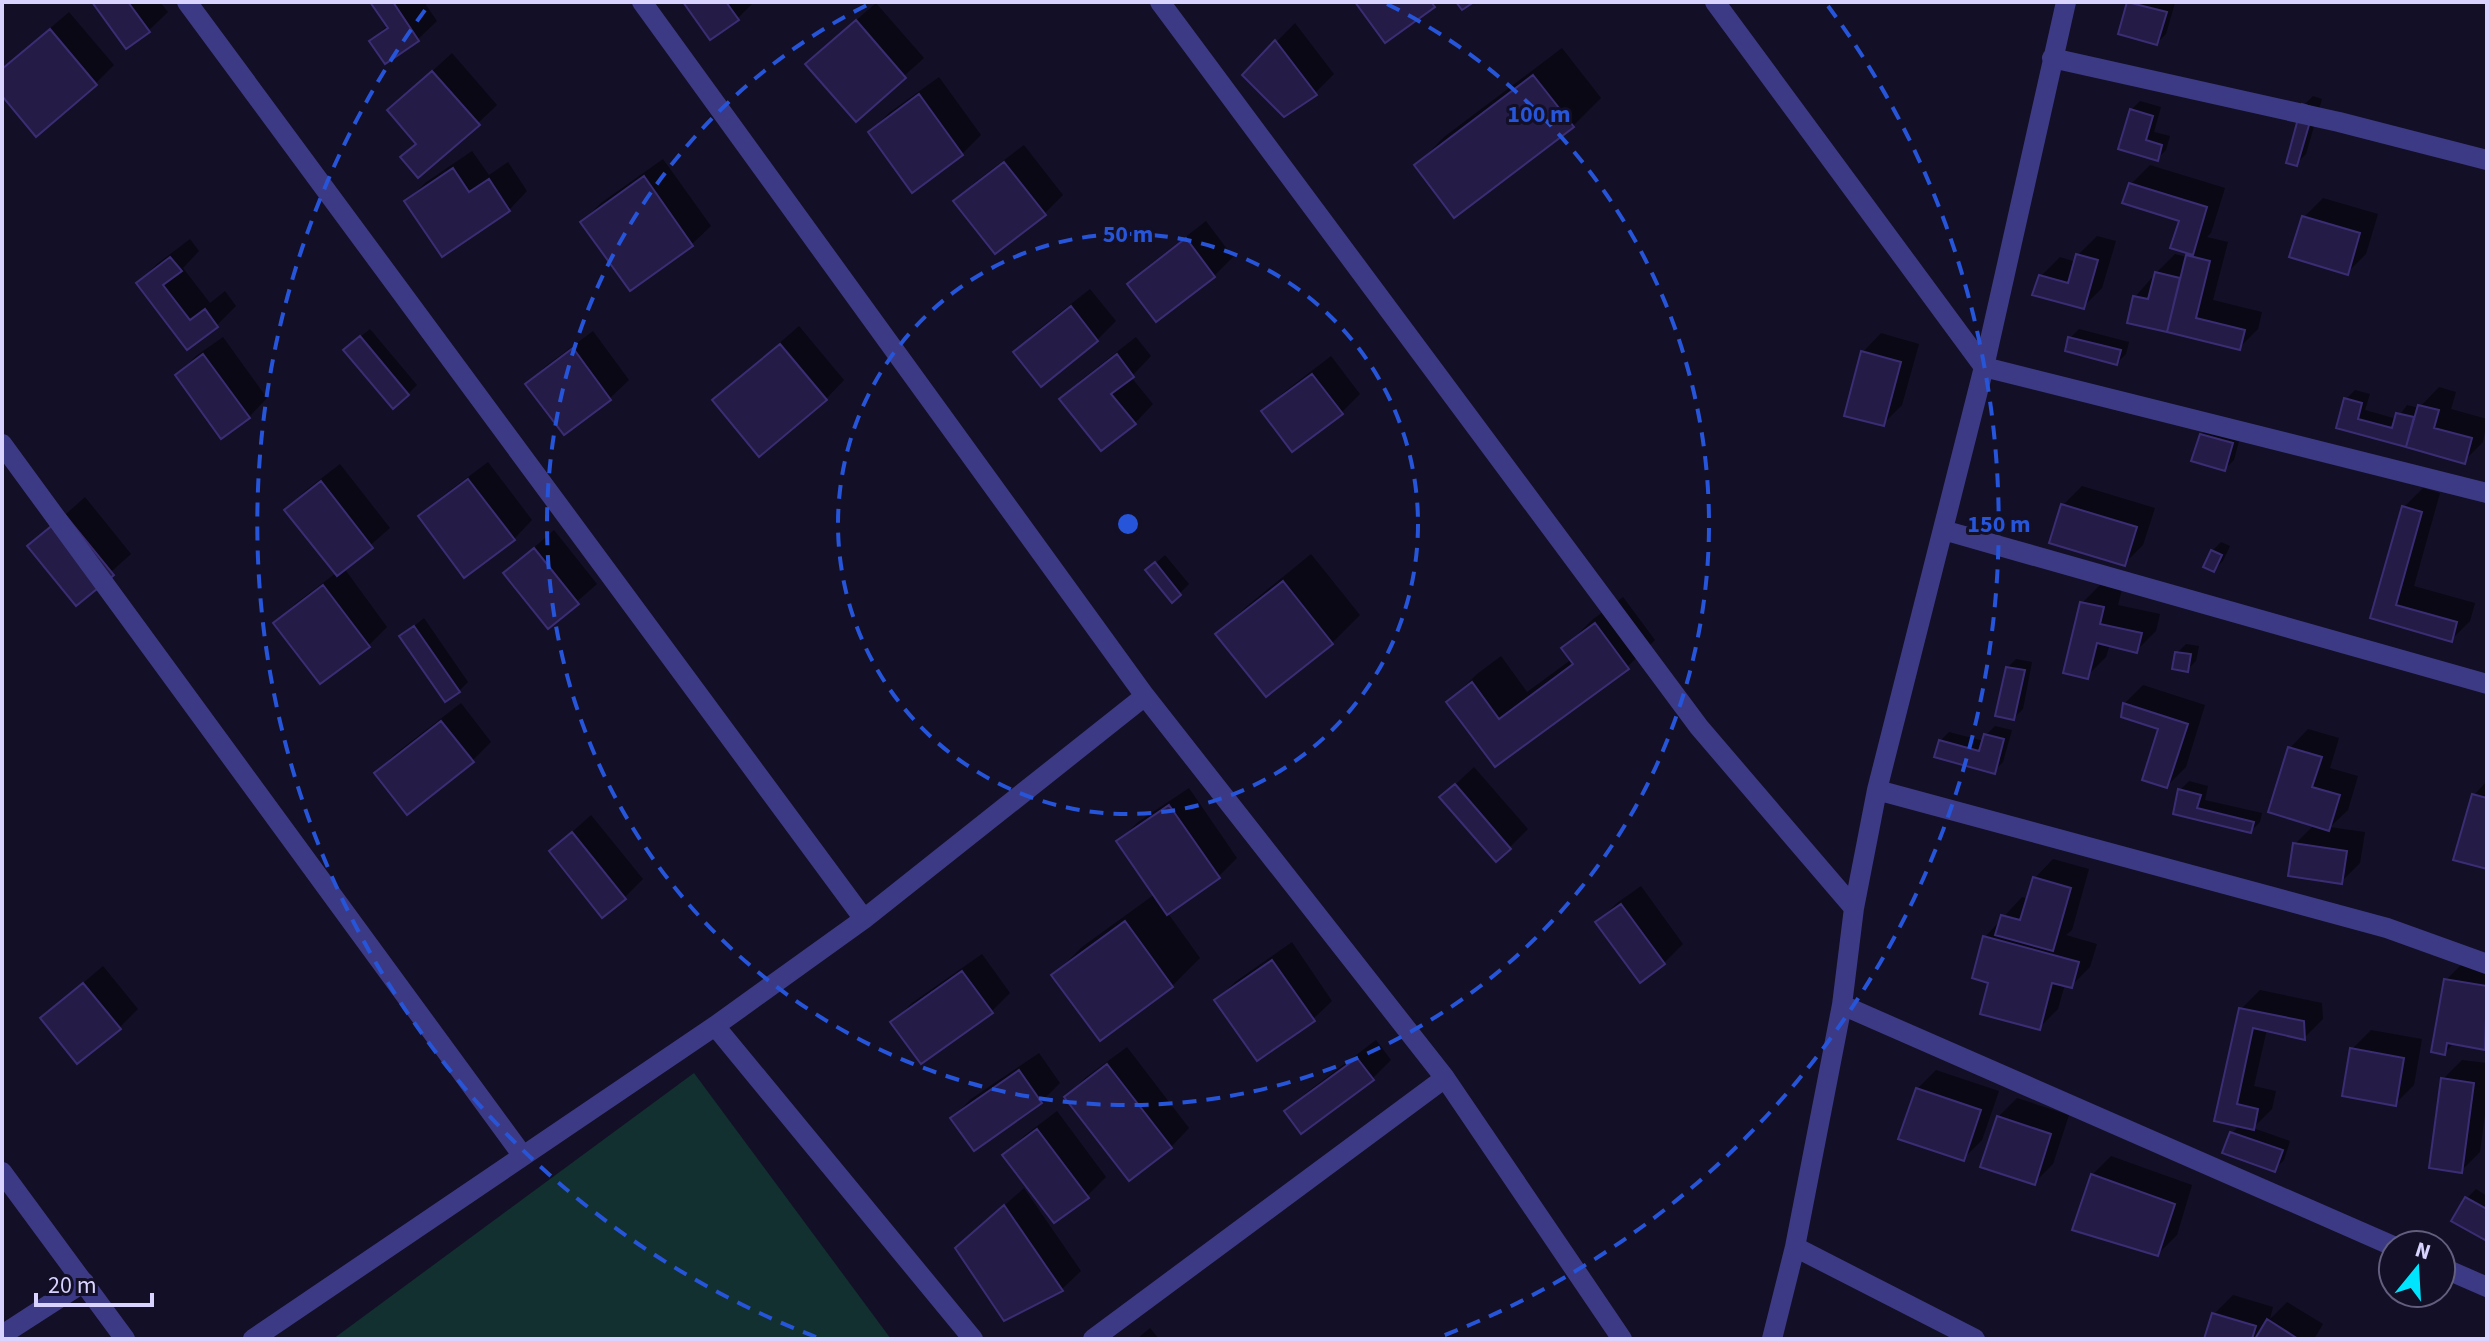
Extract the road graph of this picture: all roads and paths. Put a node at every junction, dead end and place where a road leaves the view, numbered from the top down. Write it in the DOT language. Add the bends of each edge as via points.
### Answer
graph roads {
  1 [pos="187,2"];
  2 [pos="642,2"];
  3 [pos="1160,2"];
  4 [pos="1715,2"];
  5 [pos="2066,2"];
  6 [pos="2052,58"];
  7 [pos="2487,160"];
  8 [pos="1984,367"];
  9 [pos="2,444"];
  10 [pos="2487,493"];
  11 [pos="1943,530"];
  12 [pos="2487,684"];
  13 [pos="1145,696"];
  14 [pos="1877,790"];
  15 [pos="1854,908"];
  16 [pos="864,919"];
  17 [pos="2487,964"];
  18 [pos="1842,1005"];
  19 [pos="715,1026"];
  20 [pos="1445,1078"];
  21 [pos="523,1156"];
  22 [pos="2,1172"];
  23 [pos="2377,1239"];
  24 [pos="1795,1247"];
  25 [pos="2457,1274"];
  26 [pos="84,1282"];
  27 [pos="2487,1287"];
  28 [pos="2,1335"];
  29 [pos="125,1339"];
  30 [pos="253,1339"];
  31 [pos="973,1339"];
  32 [pos="1093,1339"];
  33 [pos="1622,1339"];
  34 [pos="1772,1339"];
  35 [pos="1975,1339"];
  1 -- 16 [label="street"];
  2 -- 13 [label="street"];
  3 -- 15 [label="street" via="1699,727"];
  4 -- 8 [label="street"];
  5 -- 6 [label="street"];
  6 -- 7 [label="street"];
  6 -- 8 [label="street"];
  8 -- 10 [label="street"];
  8 -- 11 [label="street"];
  9 -- 21 [label="street"];
  11 -- 12 [label="street"];
  11 -- 14 [label="street"];
  13 -- 16 [label="street"];
  13 -- 20 [label="street"];
  14 -- 15 [label="street"];
  14 -- 17 [label="street" via="2387,928"];
  15 -- 18 [label="street"];
  16 -- 19 [label="street"];
  18 -- 23 [label="street"];
  18 -- 24 [label="street"];
  19 -- 21 [label="street"];
  19 -- 31 [label="street"];
  20 -- 32 [label="street"];
  20 -- 33 [label="street"];
  21 -- 30 [label="street"];
  22 -- 26 [label="street"];
  24 -- 34 [label="street"];
  24 -- 35 [label="street"];
  25 -- 27 [label="street"];
  26 -- 28 [label="street"];
  26 -- 29 [label="street"];
}
